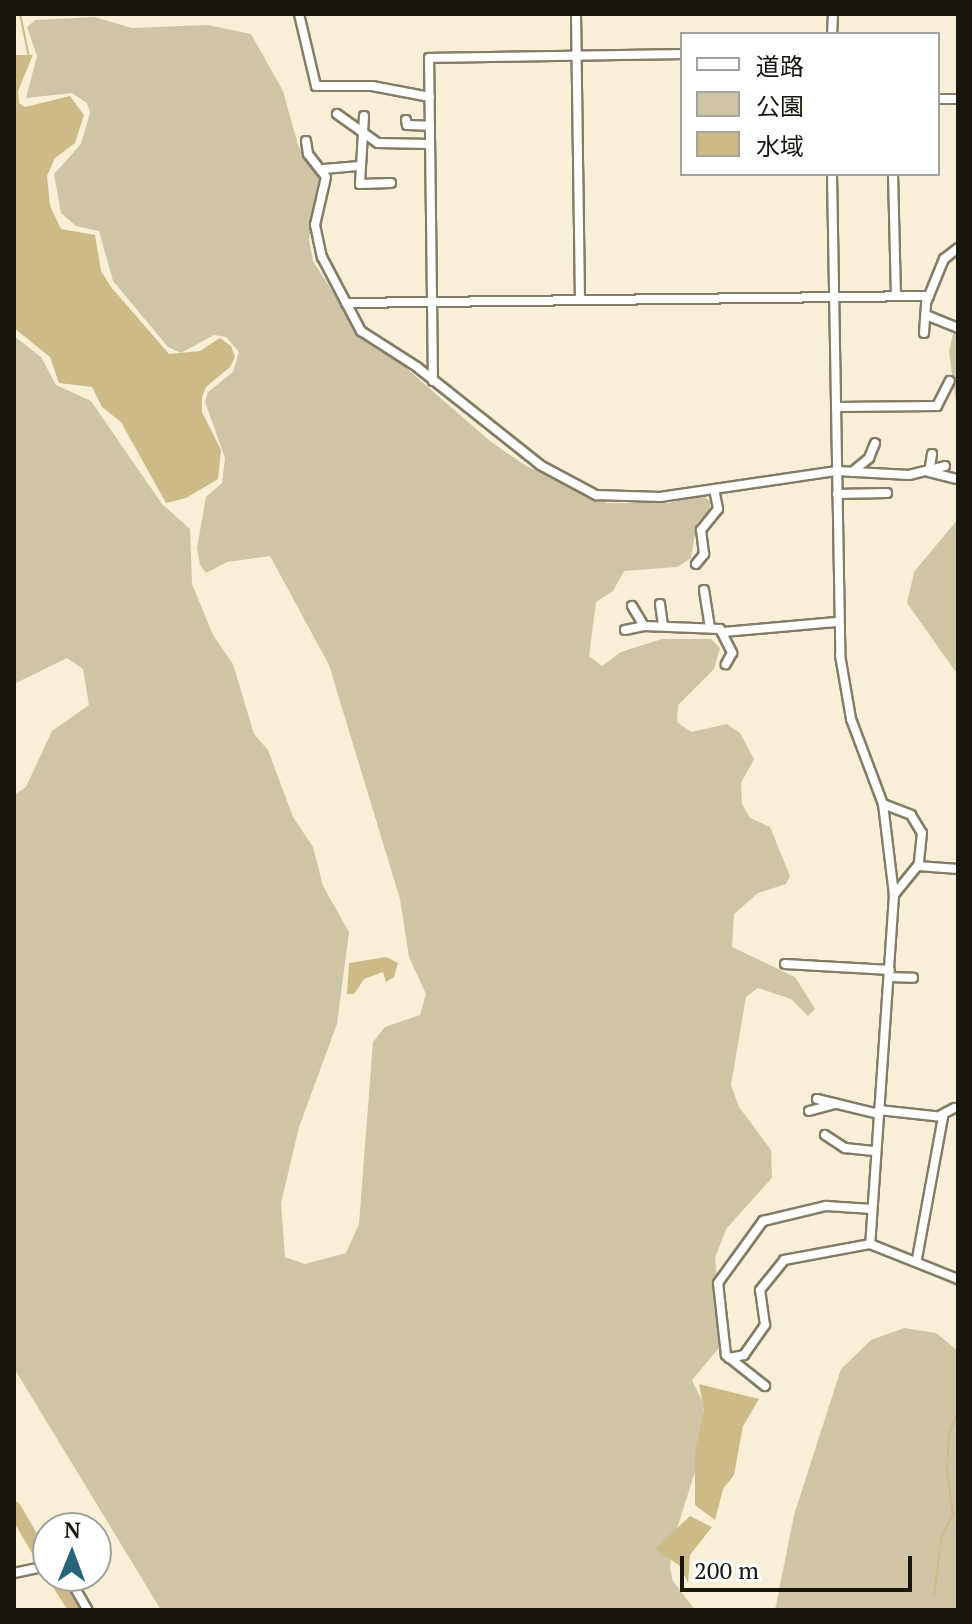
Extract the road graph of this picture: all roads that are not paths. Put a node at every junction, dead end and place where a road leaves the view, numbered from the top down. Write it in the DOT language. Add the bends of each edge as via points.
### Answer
graph roads {
  1 [pos="299,14"];
  2 [pos="576,14"];
  3 [pos="680,54"];
  4 [pos="577,55"];
  5 [pos="430,97"];
  6 [pos="337,114"];
  7 [pos="364,116"];
  8 [pos="406,120"];
  9 [pos="430,126"];
  10 [pos="361,132"];
  11 [pos="306,141"];
  12 [pos="430,144"];
  13 [pos="360,166"];
  14 [pos="324,169"];
  15 [pos="832,176"];
  16 [pos="893,176"];
  17 [pos="391,183"];
  18 [pos="958,248"];
  19 [pos="896,296"];
  20 [pos="929,296"];
  21 [pos="834,297"];
  22 [pos="580,300"];
  23 [pos="432,302"];
  24 [pos="346,303"];
  25 [pos="926,315"];
  26 [pos="958,328"];
  27 [pos="924,333"];
  28 [pos="433,381"];
  29 [pos="950,381"];
  30 [pos="836,407"];
  31 [pos="875,443"];
  32 [pos="932,454"];
  33 [pos="945,466"];
  34 [pos="837,471"];
  35 [pos="852,472"];
  36 [pos="929,472"];
  37 [pos="957,479"];
  38 [pos="714,489"];
  39 [pos="887,493"];
  40 [pos="837,494"];
  41 [pos="696,564"];
  42 [pos="704,590"];
  43 [pos="660,604"];
  44 [pos="632,606"];
  45 [pos="838,622"];
  46 [pos="644,626"];
  47 [pos="663,626"];
  48 [pos="710,627"];
  49 [pos="625,630"];
  50 [pos="725,632"];
  51 [pos="726,664"];
  52 [pos="883,804"];
  53 [pos="918,866"];
  54 [pos="958,869"];
  55 [pos="894,895"];
  56 [pos="785,964"];
  57 [pos="890,974"];
  58 [pos="913,978"];
  59 [pos="817,1099"];
  60 [pos="836,1103"];
  61 [pos="954,1108"];
  62 [pos="809,1111"];
  63 [pos="879,1112"];
  64 [pos="941,1115"];
  65 [pos="825,1135"];
  66 [pos="876,1151"];
  67 [pos="872,1209"];
  68 [pos="870,1244"];
  69 [pos="917,1259"];
  70 [pos="958,1279"];
  71 [pos="729,1358"];
  72 [pos="765,1386"];
  73 [pos="77,1592"];
  74 [pos="88,1610"];
  1 -- 5 [label="street" via="316,86 372,86"];
  2 -- 4 [label="street"];
  3 -- 4 [label="street"];
  4 -- 5 [label="street" via="433,56"];
  4 -- 22 [label="street"];
  5 -- 9 [label="street"];
  6 -- 10 [label="street"];
  7 -- 10 [label="street"];
  8 -- 9 [label="street" via="407,125"];
  9 -- 12 [label="street"];
  10 -- 12 [label="street" via="378,143"];
  10 -- 13 [label="street"];
  11 -- 14 [label="street" via="308,154"];
  12 -- 23 [label="street"];
  13 -- 14 [label="street"];
  13 -- 17 [label="street" via="360,184"];
  14 -- 24 [label="street" via="315,225 325,268"];
  15 -- 21 [label="street"];
  16 -- 19 [label="street"];
  18 -- 20 [label="street" via="944,259"];
  19 -- 20 [label="street"];
  19 -- 21 [label="street"];
  20 -- 25 [label="street"];
  21 -- 22 [label="street"];
  21 -- 30 [label="street"];
  22 -- 23 [label="street"];
  23 -- 24 [label="street"];
  23 -- 28 [label="street"];
  24 -- 28 [label="street" via="367,337"];
  25 -- 26 [label="street"];
  25 -- 27 [label="street"];
  28 -- 38 [label="street" via="540,465 596,495 660,497"];
  29 -- 30 [label="street" via="937,406"];
  30 -- 34 [label="street"];
  31 -- 35 [label="street" via="869,458"];
  32 -- 36 [label="street"];
  33 -- 36 [label="street"];
  34 -- 35 [label="street"];
  34 -- 38 [label="street"];
  34 -- 40 [label="street"];
  35 -- 36 [label="street"];
  36 -- 37 [label="street"];
  38 -- 41 [label="street" via="718,509 701,530 704,554"];
  39 -- 40 [label="street"];
  40 -- 45 [label="street"];
  42 -- 48 [label="street"];
  43 -- 47 [label="street"];
  44 -- 46 [label="street"];
  45 -- 50 [label="street"];
  45 -- 52 [label="street" via="844,690"];
  46 -- 47 [label="street"];
  46 -- 49 [label="street"];
  47 -- 48 [label="street"];
  48 -- 50 [label="street"];
  50 -- 51 [label="street" via="732,653"];
  52 -- 53 [label="street" via="911,815 920,826"];
  52 -- 55 [label="street"];
  53 -- 54 [label="street"];
  53 -- 55 [label="street"];
  55 -- 57 [label="street"];
  56 -- 57 [label="street"];
  57 -- 58 [label="street"];
  57 -- 63 [label="street"];
  59 -- 60 [label="street"];
  60 -- 62 [label="street"];
  60 -- 63 [label="street"];
  61 -- 64 [label="street"];
  63 -- 64 [label="street"];
  63 -- 66 [label="street"];
  64 -- 69 [label="street"];
  65 -- 66 [label="street" via="845,1148"];
  66 -- 67 [label="street"];
  67 -- 68 [label="street"];
  67 -- 71 [label="street" via="826,1206 763,1221 717,1285"];
  68 -- 69 [label="street"];
  68 -- 71 [label="street" via="784,1260 760,1290 765,1325 744,1355"];
  69 -- 70 [label="street"];
  71 -- 72 [label="street"];
  73 -- 74 [label="street"];
}
